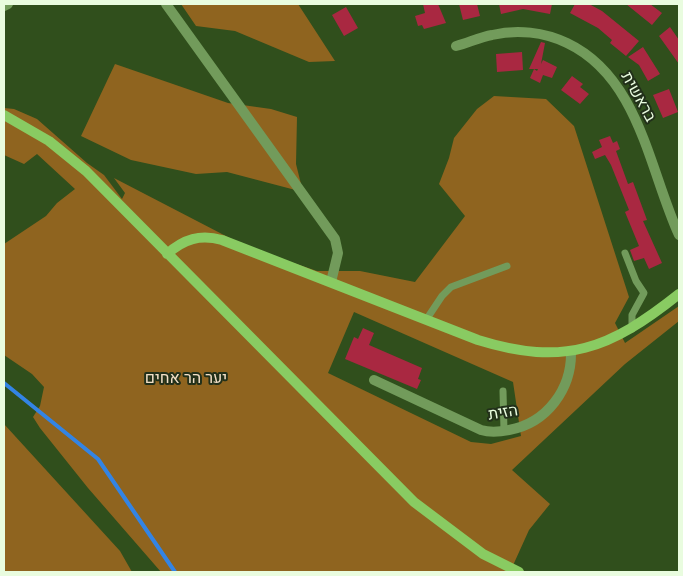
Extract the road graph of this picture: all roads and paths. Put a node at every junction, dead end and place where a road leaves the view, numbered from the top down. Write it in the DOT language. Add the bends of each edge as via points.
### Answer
graph roads {
  1 [pos="8,4"];
  2 [pos="166,4"];
  3 [pos="4,6"];
  4 [pos="456,46"];
  5 [pos="4,115"];
  6 [pos="679,235"];
  7 [pos="625,253"];
  8 [pos="167,254"];
  9 [pos="507,266"];
  10 [pos="331,282"];
  11 [pos="679,294"];
  12 [pos="426,320"];
  13 [pos="632,329"];
  14 [pos="572,351"];
  15 [pos="374,380"];
  16 [pos="503,391"];
  17 [pos="504,431"];
  18 [pos="518,572"];
  1 -- 3 [label="street"];
  2 -- 10 [label="street" via="335,239 338,253"];
  4 -- 6 [label="street, בראשית" via="493,35 525,32 554,37 579,48 600,66 633,113"];
  5 -- 8 [label="main road" via="68,155"];
  7 -- 13 [label="lane" via="644,293 632,315"];
  8 -- 10 [label="main road" via="190,239 214,237"];
  8 -- 18 [label="main road" via="414,502 483,554"];
  9 -- 12 [label="lane" via="451,287"];
  10 -- 12 [label="main road"];
  11 -- 13 [label="main road"];
  12 -- 14 [label="main road" via="505,349 531,353"];
  13 -- 14 [label="main road" via="600,344"];
  14 -- 17 [label="street, הזית" via="569,377 556,402 531,422"];
  15 -- 17 [label="street, הזית" via="483,431"];
  16 -- 17 [label="lane"];
}
